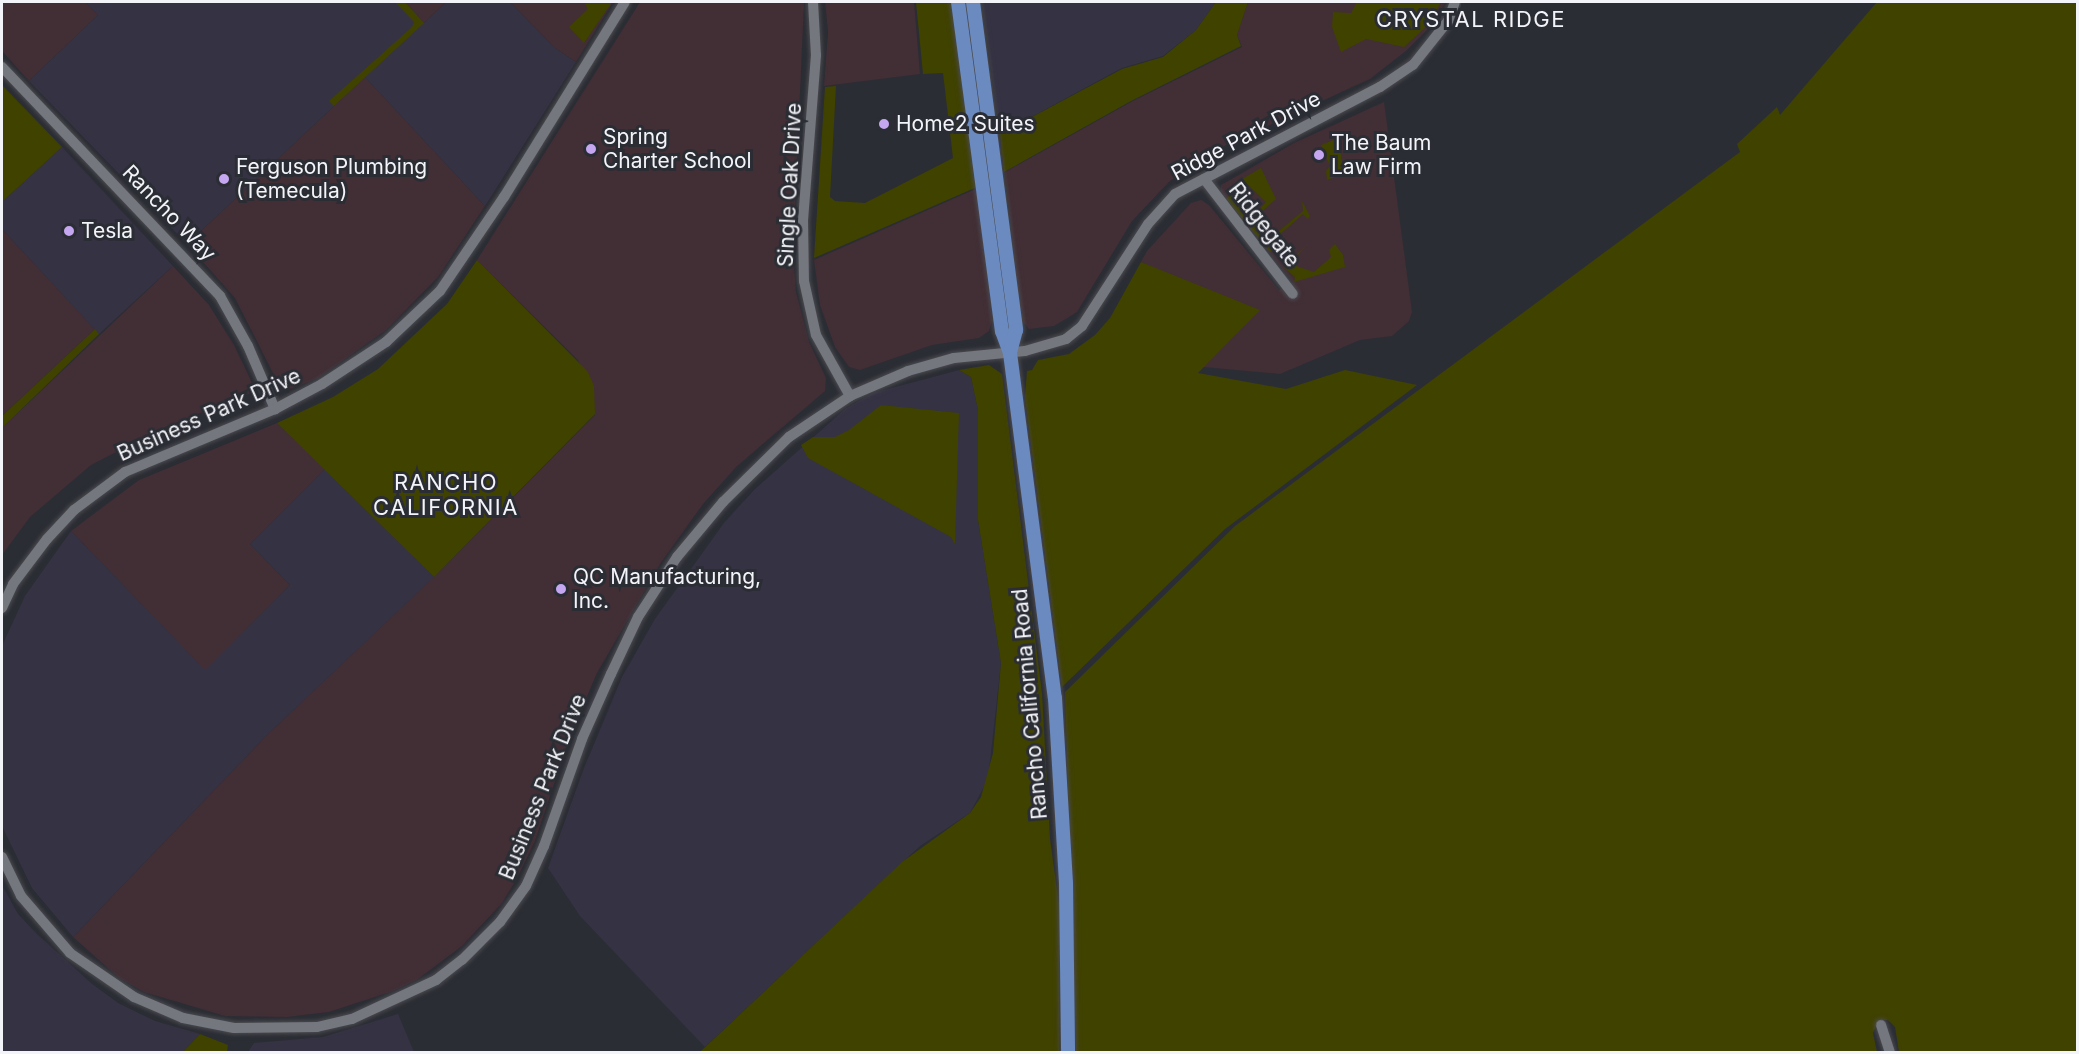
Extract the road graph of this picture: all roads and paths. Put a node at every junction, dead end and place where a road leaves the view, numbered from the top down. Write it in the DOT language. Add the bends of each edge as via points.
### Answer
graph roads {
  1 [pos="625,2"];
  2 [pos="813,2"];
  3 [pos="958,2"];
  4 [pos="974,2"];
  5 [pos="1455,2"];
  6 [pos="2,67"];
  7 [pos="1204,179"];
  8 [pos="1293,294"];
  9 [pos="1010,354"];
  10 [pos="850,396"];
  11 [pos="276,409"];
  12 [pos="2,608"];
  13 [pos="2,857"];
  14 [pos="1881,1025"];
  15 [pos="1068,1053"];
  16 [pos="1890,1053"];
  1 -- 11 [label="street, Business Park Drive" via="504,197 440,291 387,342"];
  2 -- 10 [label="street, Single Oak Drive" via="816,55 803,220 804,281 816,334"];
  3 -- 9 [label="main road, Rancho California Road" via="1002,331"];
  4 -- 9 [label="main road, Rancho California Road" via="1016,330"];
  5 -- 7 [label="street, Ridge Park Drive" via="1448,21 1413,65 1380,87"];
  6 -- 11 [label="street, Rancho Way" via="220,296"];
  7 -- 8 [label="street, Ridgegate"];
  7 -- 9 [label="street, Ridge Park Drive" via="1175,194 1149,224 1082,326 1049,346"];
  9 -- 10 [label="street, Business Park Drive" via="931,363"];
  9 -- 15 [label="main road, Rancho California Road" via="1055,698 1066,883"];
  10 -- 13 [label="street, Business Park Drive" via="789,437 723,502 677,557 638,617 611,674 526,886 500,922 462,960 396,1001 352,1019 278,1030 234,1028 169,1013 100,976 70,952 21,896"];
  11 -- 12 [label="street, Business Park Drive" via="125,472 74,510 47,538 13,584"];
  14 -- 16 [label="street"];
}
